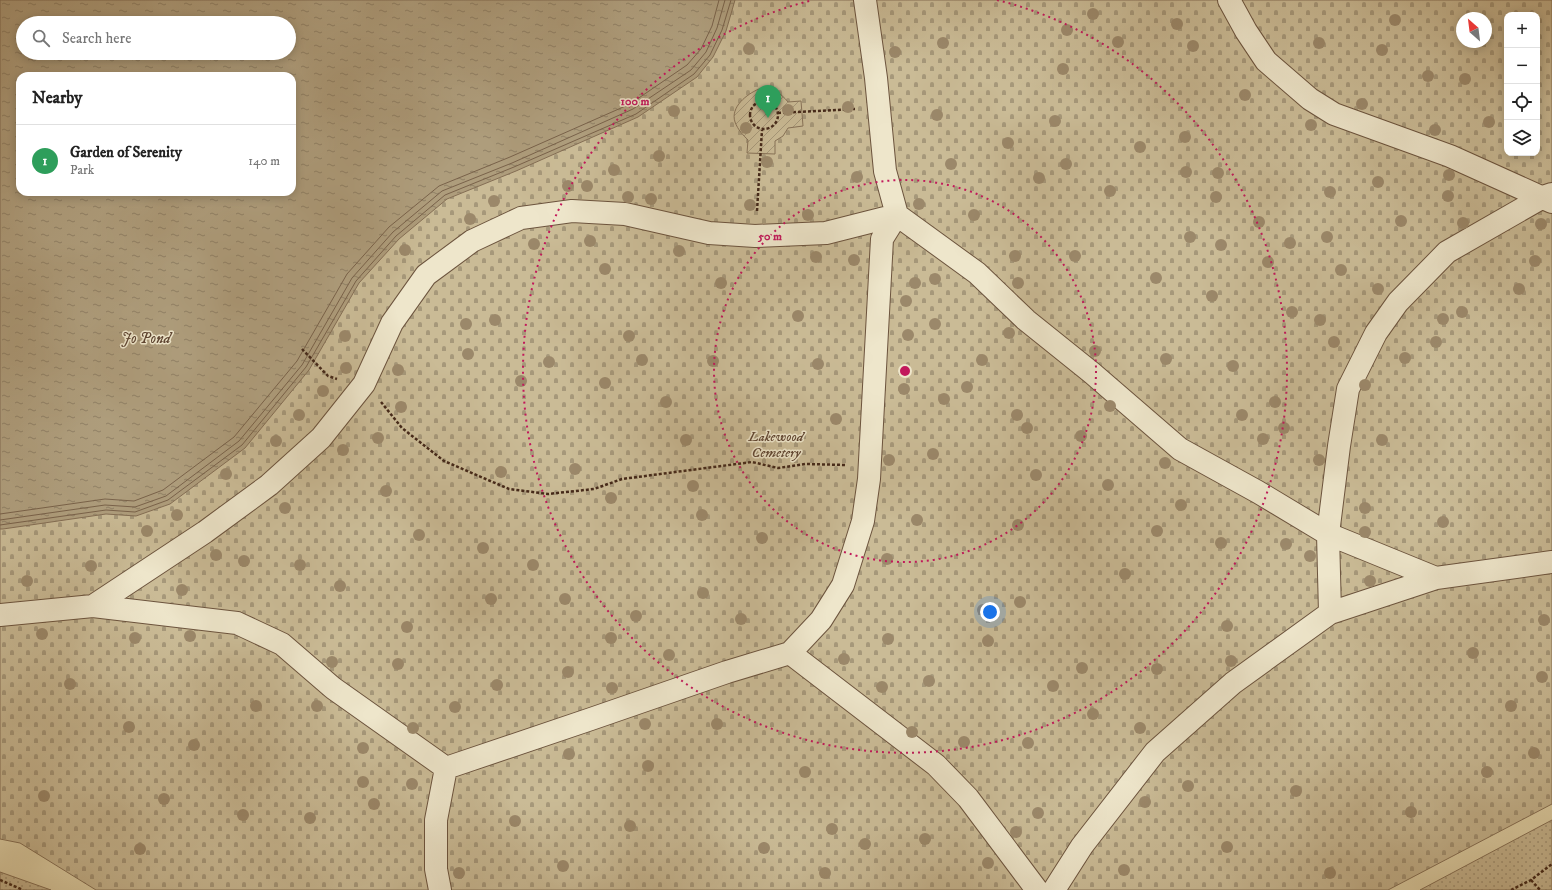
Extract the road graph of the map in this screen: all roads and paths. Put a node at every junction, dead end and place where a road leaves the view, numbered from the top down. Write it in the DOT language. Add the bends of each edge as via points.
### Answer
graph roads {
  1 [pos="865,0"];
  2 [pos="1228,0"];
  3 [pos="879,108"];
  4 [pos="778,113"];
  5 [pos="762,130"];
  6 [pos="1549,198"];
  7 [pos="896,215"];
  8 [pos="755,236"];
  9 [pos="302,349"];
  10 [pos="360,389"];
  11 [pos="870,466"];
  12 [pos="1328,534"];
  13 [pos="1552,562"];
  14 [pos="1436,578"];
  15 [pos="93,606"];
  16 [pos="1330,613"];
  17 [pos="0,615"];
  18 [pos="790,653"];
  19 [pos="446,768"];
  20 [pos="1552,864"];
  21 [pos="0,880"];
  22 [pos="1531,880"];
  23 [pos="23,890"];
  24 [pos="440,890"];
  25 [pos="1037,890"];
  26 [pos="1054,890"];
  27 [pos="1511,890"];
  28 [pos="1540,890"];
  1 -- 3 [label="lane"];
  2 -- 6 [label="lane" via="1266,61 1310,99 1334,114 1450,156"];
  3 -- 4 [label="path"];
  3 -- 7 [label="lane" via="885,171"];
  4 -- 5 [label="path" via="775,124 769,129"];
  4 -- 5 [label="path" via="773,104 766,100 752,107 750,121"];
  5 -- 8 [label="path"];
  6 -- 12 [label="lane" via="1447,252 1398,302 1376,333 1348,389"];
  7 -- 8 [label="lane" via="826,233"];
  7 -- 11 [label="lane" via="882,239"];
  7 -- 12 [label="lane" via="977,273 1026,320 1092,372 1180,449"];
  8 -- 10 [label="lane" via="708,232 625,214 572,211 521,218 472,241 426,275 392,323"];
  9 -- 10 [label="path" via="328,376"];
  10 -- 11 [label="path" via="383,403 402,428 444,461 508,489 548,494 594,490 622,479 752,462 778,468 805,464"];
  10 -- 15 [label="lane" via="321,438 269,485 205,532"];
  11 -- 18 [label="lane" via="863,521 843,585 820,620"];
  12 -- 14 [label="lane"];
  12 -- 16 [label="lane"];
  13 -- 14 [label="lane"];
  14 -- 16 [label="lane"];
  15 -- 17 [label="lane"];
  15 -- 19 [label="lane" via="237,623 282,644 333,688"];
  16 -- 26 [label="lane" via="1233,683 1155,752 1082,846"];
  18 -- 19 [label="lane"];
  18 -- 25 [label="lane" via="936,765 968,798"];
  19 -- 24 [label="lane" via="436,820 436,868"];
  20 -- 22 [label="path"];
  21 -- 23 [label="path"];
  22 -- 27 [label="path"];
  22 -- 28 [label="path"];
}
